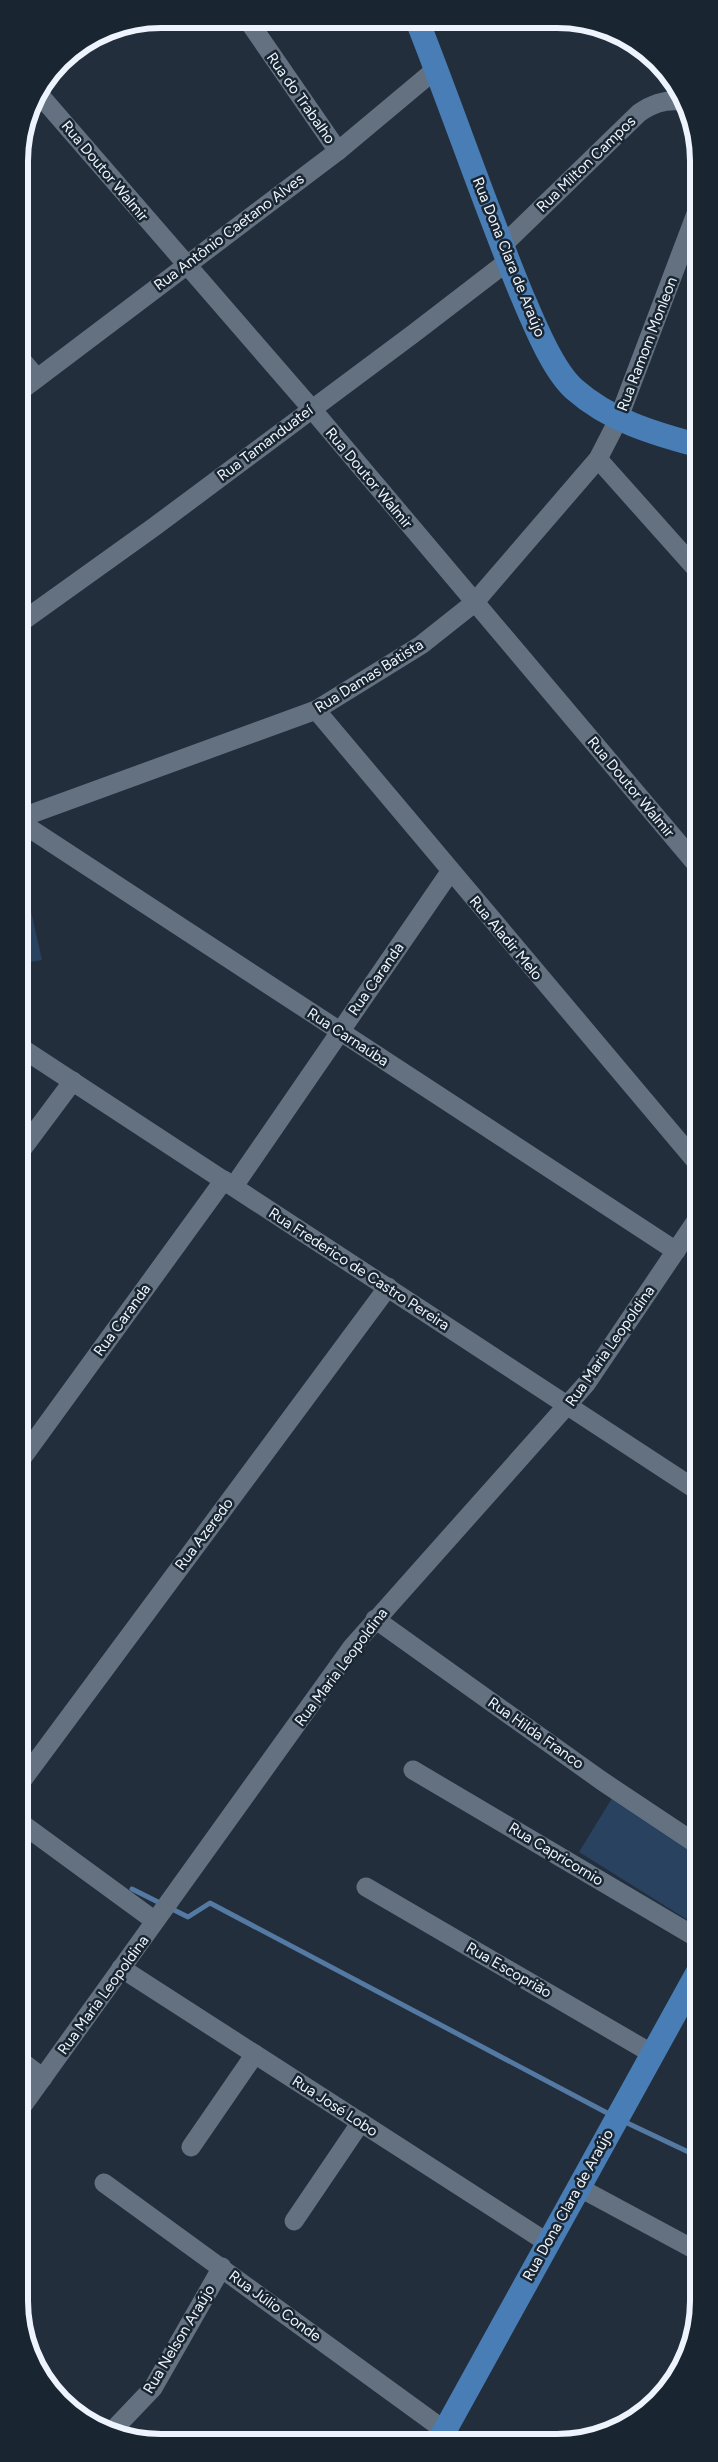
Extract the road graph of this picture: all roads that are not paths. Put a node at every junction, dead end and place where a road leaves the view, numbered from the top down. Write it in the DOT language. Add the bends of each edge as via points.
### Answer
graph roads {
  1 [pos="253,27"];
  2 [pos="420,27"];
  3 [pos="436,69"];
  4 [pos="43,98"];
  5 [pos="676,100"];
  6 [pos="338,151"];
  7 [pos="690,230"];
  8 [pos="505,253"];
  9 [pos="185,265"];
  10 [pos="28,367"];
  11 [pos="38,378"];
  12 [pos="28,385"];
  13 [pos="311,408"];
  14 [pos="618,420"];
  15 [pos="690,443"];
  16 [pos="598,459"];
  17 [pos="690,562"];
  18 [pos="474,603"];
  19 [pos="28,617"];
  20 [pos="316,710"];
  21 [pos="28,815"];
  22 [pos="28,827"];
  23 [pos="690,857"];
  24 [pos="450,872"];
  25 [pos="340,1031"];
  26 [pos="28,1051"];
  27 [pos="73,1081"];
  28 [pos="28,1142"];
  29 [pos="690,1155"];
  30 [pos="229,1183"];
  31 [pos="690,1230"];
  32 [pos="676,1252"];
  33 [pos="388,1287"];
  34 [pos="568,1406"];
  35 [pos="27,1451"];
  36 [pos="690,1486"];
  37 [pos="375,1619"];
  38 [pos="413,1770"];
  39 [pos="27,1774"];
  40 [pos="27,1827"];
  41 [pos="690,1840"];
  42 [pos="366,1887"];
  43 [pos="161,1913"];
  44 [pos="690,1933"];
  45 [pos="122,1968"];
  46 [pos="690,1986"];
  47 [pos="651,2053"];
  48 [pos="254,2054"];
  49 [pos="27,2066"];
  50 [pos="43,2078"];
  51 [pos="27,2100"];
  52 [pos="361,2122"];
  53 [pos="191,2147"];
  54 [pos="104,2183"];
  55 [pos="580,2188"];
  56 [pos="294,2221"];
  57 [pos="548,2242"];
  58 [pos="690,2247"];
  59 [pos="222,2267"];
  60 [pos="116,2427"];
  61 [pos="441,2434"];
  62 [pos="443,2434"];
  1 -- 6 [label="street, Rua do Trabalho"];
  2 -- 3 [label="main road, Rua Dona Clara de Araújo"];
  3 -- 6 [label="street, Rua Antônio Caetano Alves"];
  3 -- 8 [label="main road, Rua Dona Clara de Araújo"];
  4 -- 9 [label="street, Rua Doutor Walmir"];
  5 -- 8 [label="street, Rua Milton Campos" via="664,100 639,113"];
  6 -- 9 [label="street, Rua Antônio Caetano Alves"];
  7 -- 14 [label="street, Rua Ramom Monleon"];
  8 -- 13 [label="street, Rua Tamanduateí" via="413,334"];
  8 -- 14 [label="main road, Rua Dona Clara de Araújo" via="533,320 558,366 573,388"];
  9 -- 11 [label="street, Rua Antônio Caetano Alves"];
  9 -- 13 [label="street, Rua Doutor Walmir"];
  10 -- 11 [label="street"];
  11 -- 12 [label="street, Rua Antônio Caetano Alves"];
  13 -- 18 [label="street, Rua Doutor Walmir"];
  13 -- 19 [label="street, Rua Tamanduateí"];
  14 -- 15 [label="main road, Rua Dona Clara de Araújo"];
  14 -- 16 [label="street"];
  16 -- 17 [label="street"];
  16 -- 18 [label="street, Rua Damas Batista"];
  18 -- 20 [label="street, Rua Damas Batista" via="421,645"];
  18 -- 23 [label="street, Rua Doutor Walmir"];
  20 -- 21 [label="street, Rua Damas Batista"];
  20 -- 24 [label="street, Rua Aladir Melo"];
  22 -- 25 [label="street, Rua Carnaúba"];
  24 -- 25 [label="street, Rua Caranda"];
  24 -- 29 [label="street, Rua Aladir Melo"];
  25 -- 30 [label="street, Rua Caranda"];
  25 -- 32 [label="street, Rua Carnaúba"];
  26 -- 27 [label="street, Rua Frederico de Castro Pereira"];
  27 -- 28 [label="street"];
  27 -- 30 [label="street, Rua Frederico de Castro Pereira"];
  30 -- 33 [label="street, Rua Frederico de Castro Pereira"];
  30 -- 35 [label="street, Rua Caranda"];
  31 -- 32 [label="street, Rua Maria Leopoldina"];
  32 -- 34 [label="street, Rua Maria Leopoldina"];
  33 -- 34 [label="street, Rua Frederico de Castro Pereira"];
  33 -- 39 [label="street, Rua Azeredo"];
  34 -- 36 [label="street, Rua Frederico de Castro Pereira"];
  34 -- 37 [label="street, Rua Maria Leopoldina"];
  37 -- 41 [label="street, Rua Hilda Franco"];
  37 -- 43 [label="street, Rua Maria Leopoldina"];
  38 -- 44 [label="street, Rua Capricornio"];
  40 -- 43 [label="street"];
  42 -- 47 [label="street, Rua Escoprião"];
  43 -- 45 [label="street, Rua Maria Leopoldina"];
  45 -- 48 [label="street, Rua José Lobo"];
  45 -- 50 [label="street, Rua Maria Leopoldina"];
  46 -- 47 [label="main road, Rua Dona Clara de Araújo"];
  47 -- 55 [label="main road, Rua Dona Clara de Araújo"];
  48 -- 52 [label="street, Rua José Lobo"];
  48 -- 53 [label="street"];
  49 -- 50 [label="street"];
  50 -- 51 [label="street, Rua Maria Leopoldina"];
  52 -- 56 [label="street"];
  52 -- 57 [label="street, Rua José Lobo"];
  54 -- 59 [label="street, Rua Júlio Conde"];
  55 -- 57 [label="main road, Rua Dona Clara de Araújo"];
  55 -- 58 [label="street"];
  57 -- 62 [label="main road, Rua Dona Clara de Araújo"];
  59 -- 60 [label="street, Rua Nelson Araújo" via="153,2388"];
  59 -- 61 [label="street, Rua Júlio Conde"];
}
